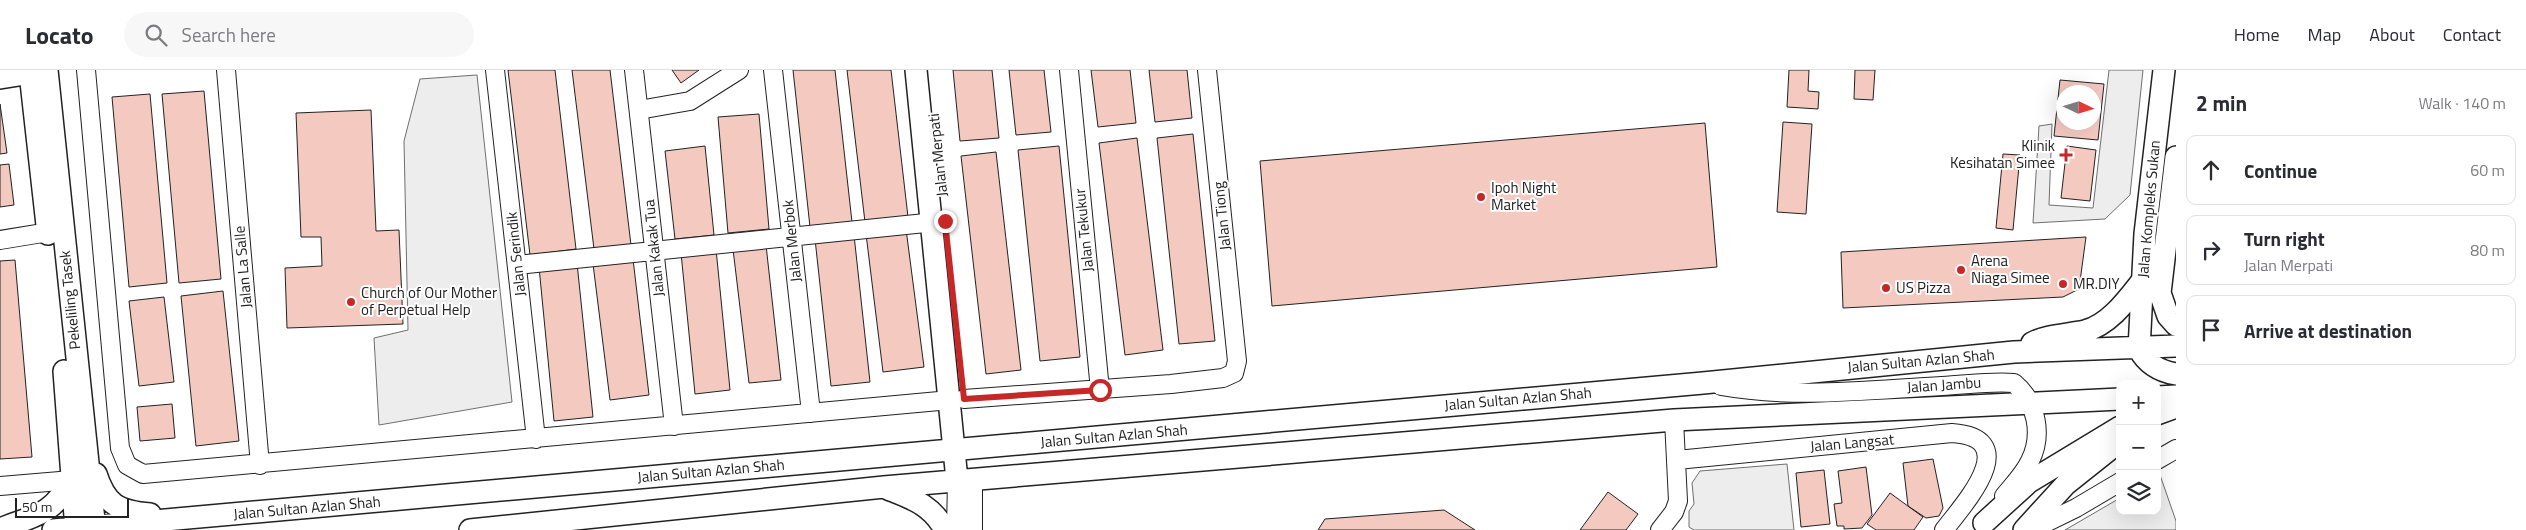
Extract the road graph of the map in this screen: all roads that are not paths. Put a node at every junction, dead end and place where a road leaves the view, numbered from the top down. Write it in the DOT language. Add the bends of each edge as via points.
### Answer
graph roads {
  1 [pos="86,70"];
  2 [pos="226,70"];
  3 [pos="495,70"];
  4 [pos="634,70"];
  5 [pos="739,70"];
  6 [pos="773,70"];
  7 [pos="916,70"];
  8 [pos="929,70"];
  9 [pos="1069,70"];
  10 [pos="1207,70"];
  11 [pos="2176,70"];
  12 [pos="42,71"];
  13 [pos="0,78"];
  14 [pos="2162,79"];
  15 [pos="639,110"];
  16 [pos="931,152"];
  17 [pos="2176,157"];
  18 [pos="938,221"];
  19 [pos="55,231"];
  20 [pos="791,236"];
  21 [pos="0,240"];
  22 [pos="654,250"];
  23 [pos="517,264"];
  24 [pos="2142,281"];
  25 [pos="2176,325"];
  26 [pos="2176,346"];
  27 [pos="2140,349"];
  28 [pos="2014,352"];
  29 [pos="2176,374"];
  30 [pos="1703,383"];
  31 [pos="1100,390"];
  32 [pos="2176,396"];
  33 [pos="2161,397"];
  34 [pos="957,399"];
  35 [pos="2116,399"];
  36 [pos="2031,404"];
  37 [pos="2176,407"];
  38 [pos="811,413"];
  39 [pos="2161,413"];
  40 [pos="1674,420"];
  41 [pos="674,426"];
  42 [pos="2116,429"];
  43 [pos="536,439"];
  44 [pos="2116,444"];
  45 [pos="86,445"];
  46 [pos="2176,449"];
  47 [pos="962,450"];
  48 [pos="2161,458"];
  49 [pos="1677,460"];
  50 [pos="260,465"];
  51 [pos="72,480"];
  52 [pos="965,480"];
  53 [pos="2116,484"];
  54 [pos="0,486"];
  55 [pos="884,487"];
  56 [pos="194,517"];
  57 [pos="583,520"];
  58 [pos="1981,526"];
  59 [pos="0,528"];
  60 [pos="85,529"];
  61 [pos="496,529"];
  62 [pos="52,530"];
  63 [pos="470,530"];
  64 [pos="559,530"];
  65 [pos="944,530"];
  66 [pos="956,530"];
  67 [pos="973,530"];
  68 [pos="1661,530"];
  69 [pos="1944,530"];
  70 [pos="2024,530"];
  71 [pos="2031,530"];
  1 -- 50 [label="street" via="122,457 134,471 152,475"];
  2 -- 50 [label="street, Jalan La Salle"];
  3 -- 23 [label="street, Jalan Serindik"];
  4 -- 15 [label="street, Jalan Kakak Tua"];
  5 -- 15 [label="street" via="690,101"];
  6 -- 20 [label="street, Jalan Merbok"];
  7 -- 16 [label="main road, Jalan Merpati"];
  8 -- 16 [label="main road, Jalan Merpati"];
  9 -- 31 [label="street, Jalan Tekukur"];
  10 -- 31 [label="street, Jalan Tiong" via="1237,361 1234,373 1223,378"];
  11 -- 14 [label="main road" via="2173,78"];
  12 -- 13 [label="main road"];
  12 -- 19 [label="main road, Pekeliling Tasek"];
  14 -- 24 [label="main road, Jalan Kompleks Sukan"];
  15 -- 22 [label="street, Jalan Kakak Tua"];
  16 -- 18 [label="main road, Jalan Merpati"];
  17 -- 25 [label="main road, Jalan Kompleks Sukan" via="2160,293 2168,316"];
  18 -- 20 [label="street"];
  18 -- 34 [label="main road, Jalan Merpati"];
  19 -- 21 [label="street"];
  19 -- 45 [label="main road, Pekeliling Tasek"];
  19 -- 51 [label="main road, Pekeliling Tasek"];
  20 -- 22 [label="street"];
  20 -- 38 [label="street, Jalan Merbok"];
  22 -- 23 [label="street"];
  22 -- 41 [label="street, Jalan Kakak Tua"];
  23 -- 43 [label="street, Jalan Serindik"];
  24 -- 27 [label="main road, Jalan Kompleks Sukan"];
  24 -- 28 [label="main road" via="2102,322 2087,330 2037,340"];
  26 -- 27 [label="main road, Jalan Sultan Azlan Shah"];
  27 -- 28 [label="main road, Jalan Sultan Azlan Shah"];
  27 -- 29 [label="main road" via="2152,365"];
  28 -- 30 [label="main road, Jalan Sultan Azlan Shah"];
  30 -- 36 [label="street, Jalan Jambu" via="1795,394 2014,383"];
  30 -- 47 [label="main road, Jalan Sultan Azlan Shah"];
  31 -- 34 [label="street"];
  32 -- 33 [label="main road"];
  34 -- 38 [label="street"];
  34 -- 47 [label="main road, Jalan Merpati"];
  35 -- 36 [label="main road, Jalan Sultan Azlan Shah"];
  36 -- 40 [label="main road, Jalan Sultan Azlan Shah"];
  36 -- 58 [label="street, Jalan Jambu" via="2037,427 2030,463"];
  37 -- 39 [label="main road"];
  38 -- 41 [label="street"];
  40 -- 49 [label="street"];
  40 -- 52 [label="main road, Jalan Sultan Azlan Shah"];
  41 -- 43 [label="street"];
  42 -- 58 [label="main road" via="2029,482"];
  43 -- 50 [label="street"];
  44 -- 70 [label="main road" via="2066,484"];
  45 -- 56 [label="main road" via="105,495 117,507 142,513"];
  45 -- 60 [label="main road, Pekeliling Tasek"];
  46 -- 48 [label="street"];
  47 -- 52 [label="main road, Jalan Merpati"];
  47 -- 56 [label="main road, Jalan Sultan Azlan Shah"];
  49 -- 68 [label="street" via="1678,501"];
  49 -- 69 [label="street, Jalan Langsat" via="1968,434 1980,441 1987,455 1985,471"];
  51 -- 54 [label="street"];
  51 -- 59 [label="main road" via="46,512"];
  51 -- 60 [label="main road, Pekeliling Tasek"];
  52 -- 55 [label="main road, Jalan Sultan Azlan Shah"];
  52 -- 66 [label="street"];
  52 -- 67 [label="street"];
  53 -- 71 [label="street"];
  55 -- 57 [label="main road, Jalan Sultan Azlan Shah"];
  55 -- 65 [label="main road" via="922,503 933,511"];
  56 -- 60 [label="main road, Jalan Sultan Azlan Shah"];
  57 -- 61 [label="main road, Jalan Sultan Azlan Shah"];
  57 -- 64 [label="street"];
  60 -- 62 [label="main road, Jalan Sultan Azlan Shah"];
  61 -- 63 [label="main road, Jalan Sultan Azlan Shah"];
}
